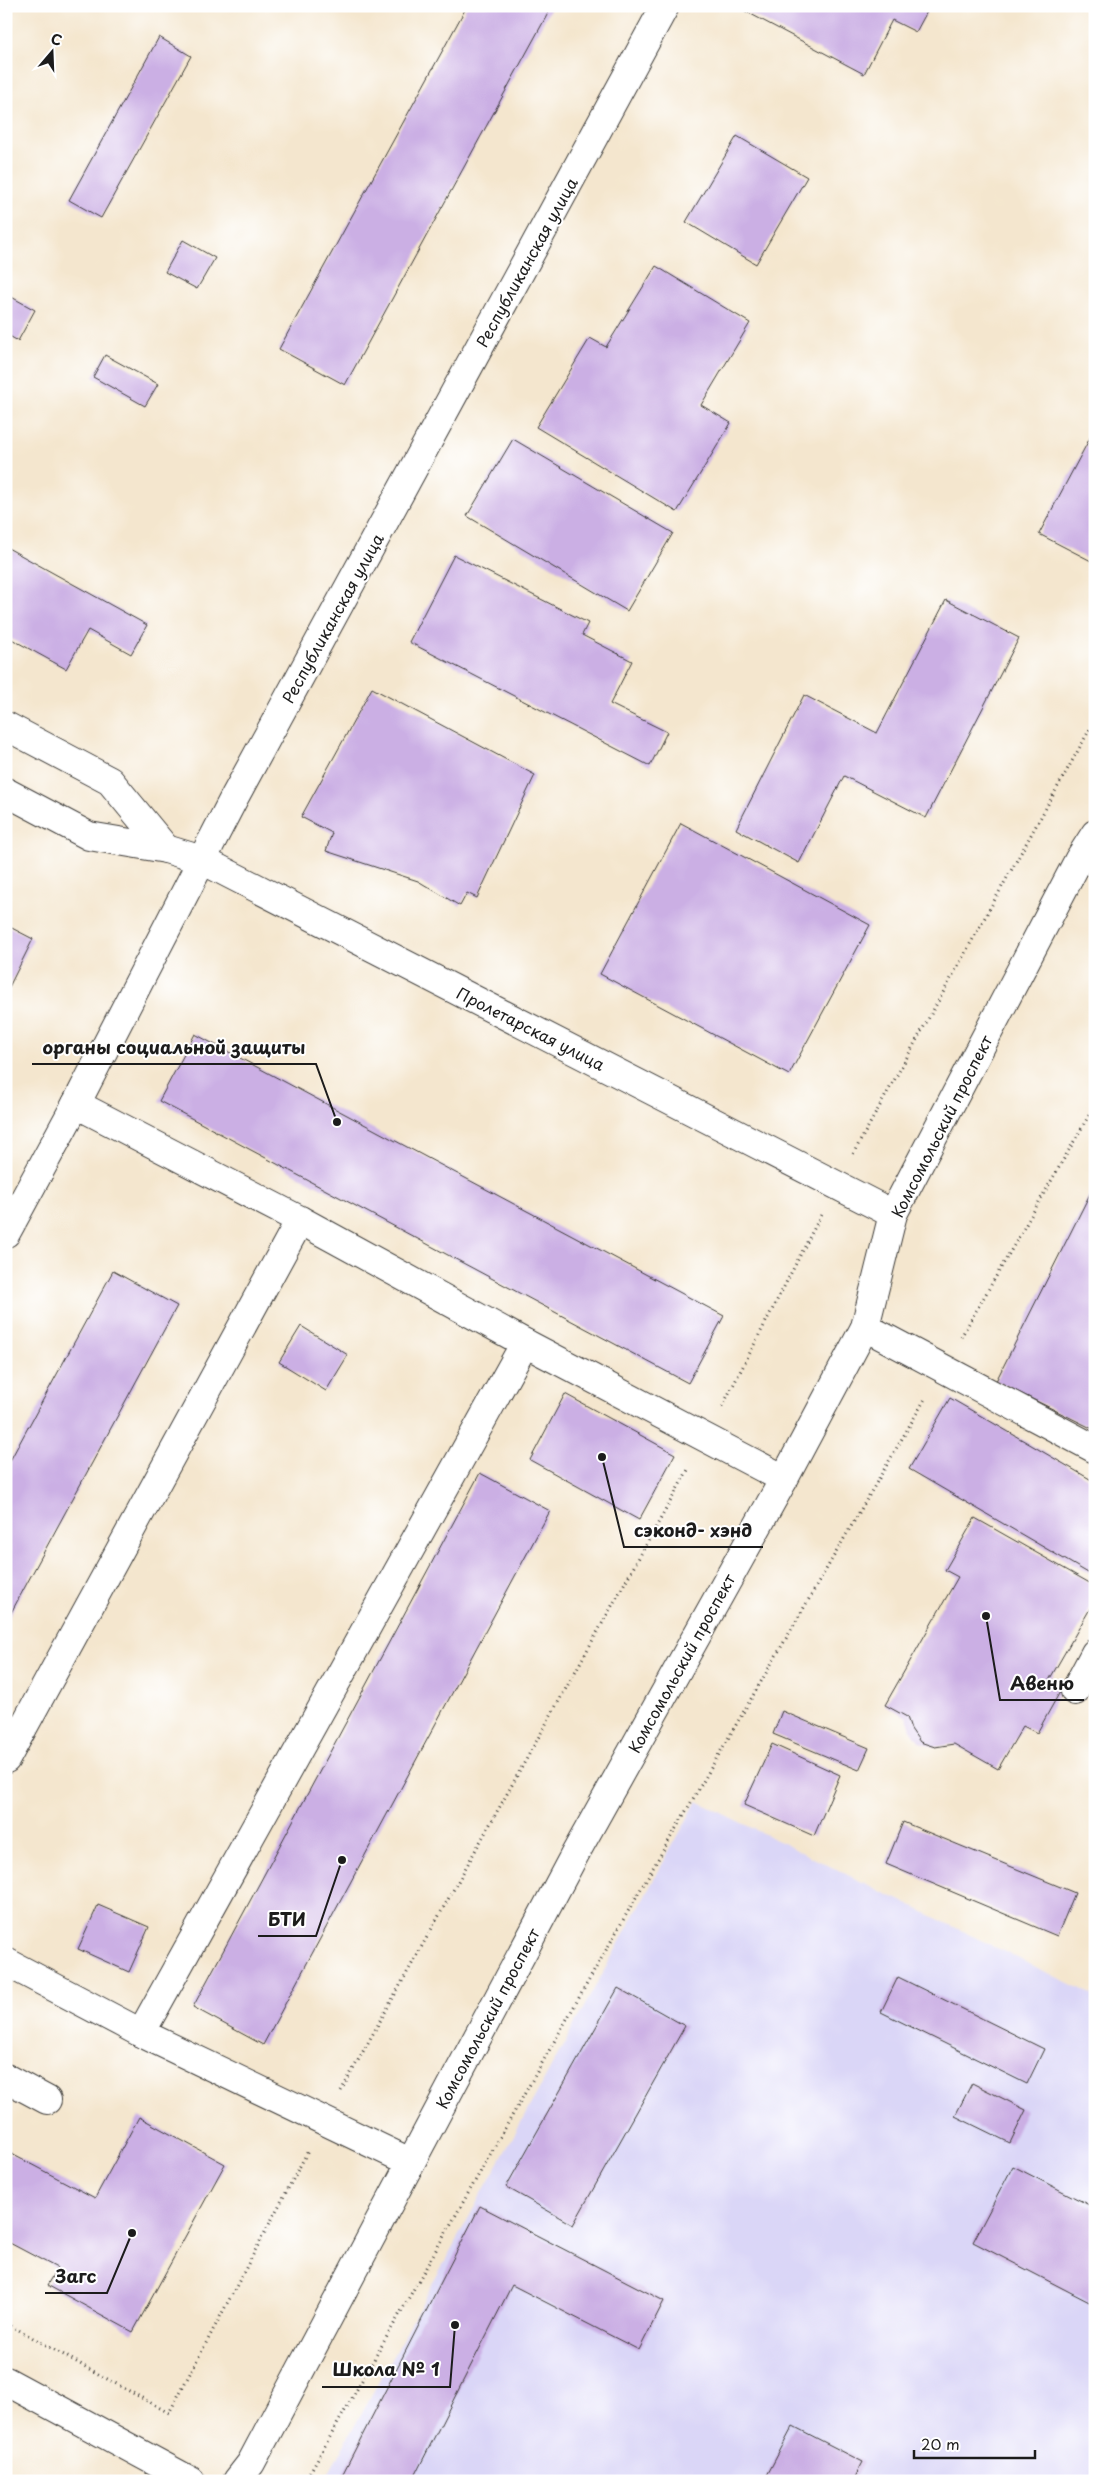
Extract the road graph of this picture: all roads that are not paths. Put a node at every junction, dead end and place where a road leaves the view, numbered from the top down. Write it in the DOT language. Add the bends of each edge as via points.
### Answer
graph roads {
  1 [pos="665,6"];
  2 [pos="6,726"];
  3 [pos="6,792"];
  4 [pos="1095,834"];
  5 [pos="166,849"];
  6 [pos="202,860"];
  7 [pos="1087,863"];
  8 [pos="76,1104"];
  9 [pos="893,1214"];
  10 [pos="300,1220"];
  11 [pos="6,1233"];
  12 [pos="866,1327"];
  13 [pos="525,1343"];
  14 [pos="1095,1449"];
  15 [pos="784,1479"];
  16 [pos="1095,1653"];
  17 [pos="1075,1691"];
  18 [pos="6,1759"];
  19 [pos="6,1962"];
  20 [pos="141,2033"];
  21 [pos="6,2078"];
  22 [pos="47,2100"];
  23 [pos="410,2162"];
  24 [pos="6,2382"];
  25 [pos="191,2481"];
  26 [pos="238,2481"];
  1 -- 6 [label="street, Республиканская улица"];
  2 -- 5 [label="street" via="110,781"];
  3 -- 5 [label="street, Пролетарская улица" via="89,836"];
  4 -- 7 [label="street, Комсомольский проспект"];
  5 -- 6 [label="street, Пролетарская улица"];
  6 -- 8 [label="street, Республиканская улица"];
  6 -- 9 [label="street, Пролетарская улица"];
  7 -- 9 [label="street, Комсомольский проспект"];
  8 -- 10 [label="street"];
  8 -- 11 [label="street, Республиканская улица"];
  9 -- 12 [label="street, Комсомольский проспект"];
  10 -- 13 [label="street"];
  10 -- 18 [label="street"];
  12 -- 14 [label="street"];
  12 -- 15 [label="street, Комсомольский проспект"];
  13 -- 15 [label="street"];
  13 -- 20 [label="street"];
  15 -- 23 [label="street, Комсомольский проспект" via="575,1854"];
  16 -- 17 [label="street"];
  19 -- 20 [label="street"];
  20 -- 23 [label="street"];
  21 -- 22 [label="street"];
  23 -- 26 [label="street, Комсомольский проспект" via="251,2463"];
  24 -- 25 [label="street"];
}
